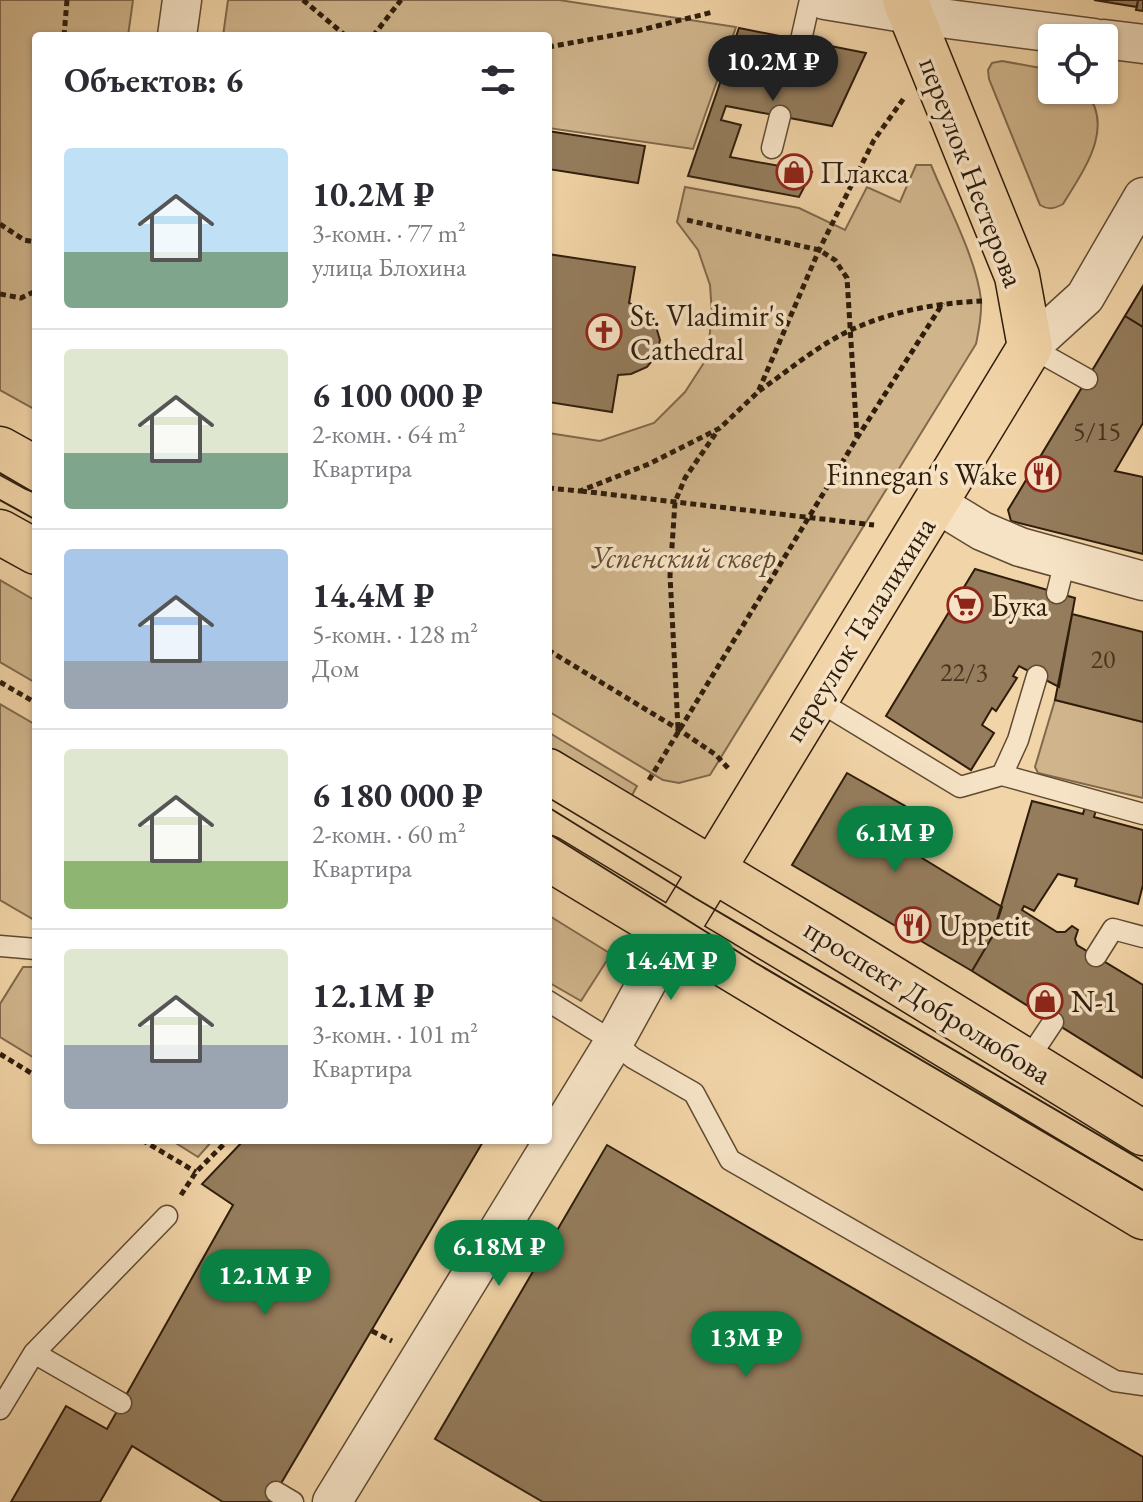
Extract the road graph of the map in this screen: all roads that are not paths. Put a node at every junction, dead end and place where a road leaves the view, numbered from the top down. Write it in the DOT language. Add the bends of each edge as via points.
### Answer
graph roads {
  1 [pos="182,0"];
  2 [pos="810,0"];
  3 [pos="825,0"];
  4 [pos="907,7"];
  5 [pos="1038,29"];
  6 [pos="178,32"];
  7 [pos="801,40"];
  8 [pos="1118,41"];
  9 [pos="1143,44"];
  10 [pos="780,116"];
  11 [pos="772,148"];
  12 [pos="1143,197"];
  13 [pos="1030,347"];
  14 [pos="1087,379"];
  15 [pos="0,449"];
  16 [pos="32,467"];
  17 [pos="936,503"];
  18 [pos="0,532"];
  19 [pos="32,550"];
  20 [pos="1143,581"];
  21 [pos="1037,676"];
  22 [pos="815,699"];
  23 [pos="552,773"];
  24 [pos="1002,775"];
  25 [pos="1143,814"];
  26 [pos="552,860"];
  27 [pos="713,869"];
  28 [pos="674,933"];
  29 [pos="1143,937"];
  30 [pos="0,946"];
  31 [pos="32,949"];
  32 [pos="1096,956"];
  33 [pos="552,1003"];
  34 [pos="1053,1022"];
  35 [pos="614,1042"];
  36 [pos="1027,1061"];
  37 [pos="1143,1133"];
  38 [pos="552,1143"];
  39 [pos="551,1144"];
  40 [pos="167,1216"];
  41 [pos="1143,1217"];
  42 [pos="34,1353"];
  43 [pos="1143,1385"];
  44 [pos="121,1403"];
  45 [pos="0,1409"];
  46 [pos="332,1502"];
  1 -- 6 [label="street"];
  2 -- 7 [label="lane"];
  3 -- 4 [label="street"];
  4 -- 5 [label="street"];
  4 -- 13 [label="main road, переулок Нестерова" via="1017,276"];
  8 -- 9 [label="street"];
  10 -- 11 [label="lane"];
  12 -- 13 [label="street, переулок Талалихина" via="1085,297"];
  13 -- 14 [label="lane"];
  13 -- 17 [label="main road, переулок Талалихина"];
  15 -- 16 [label="main road"];
  17 -- 20 [label="street" via="1020,547 1061,577"];
  17 -- 22 [label="main road, переулок Талалихина"];
  18 -- 19 [label="main road"];
  21 -- 24 [label="lane"];
  22 -- 24 [label="lane" via="960,787"];
  22 -- 27 [label="main road, переулок Талалихина"];
  23 -- 27 [label="main road, проспект Добролюбова"];
  24 -- 25 [label="lane"];
  26 -- 28 [label="main road"];
  27 -- 28 [label="main road, переулок Талалихина"];
  27 -- 36 [label="main road, проспект Добролюбова"];
  28 -- 35 [label="street"];
  28 -- 41 [label="main road"];
  29 -- 32 [label="lane" via="1113,929"];
  30 -- 31 [label="lane"];
  33 -- 35 [label="lane"];
  34 -- 36 [label="lane"];
  35 -- 38 [label="street"];
  35 -- 43 [label="lane" via="694,1093 730,1160 1115,1381"];
  36 -- 37 [label="main road, проспект Добролюбова"];
  39 -- 46 [label="street"];
  40 -- 42 [label="lane"];
  42 -- 44 [label="lane"];
  42 -- 45 [label="lane"];
}
